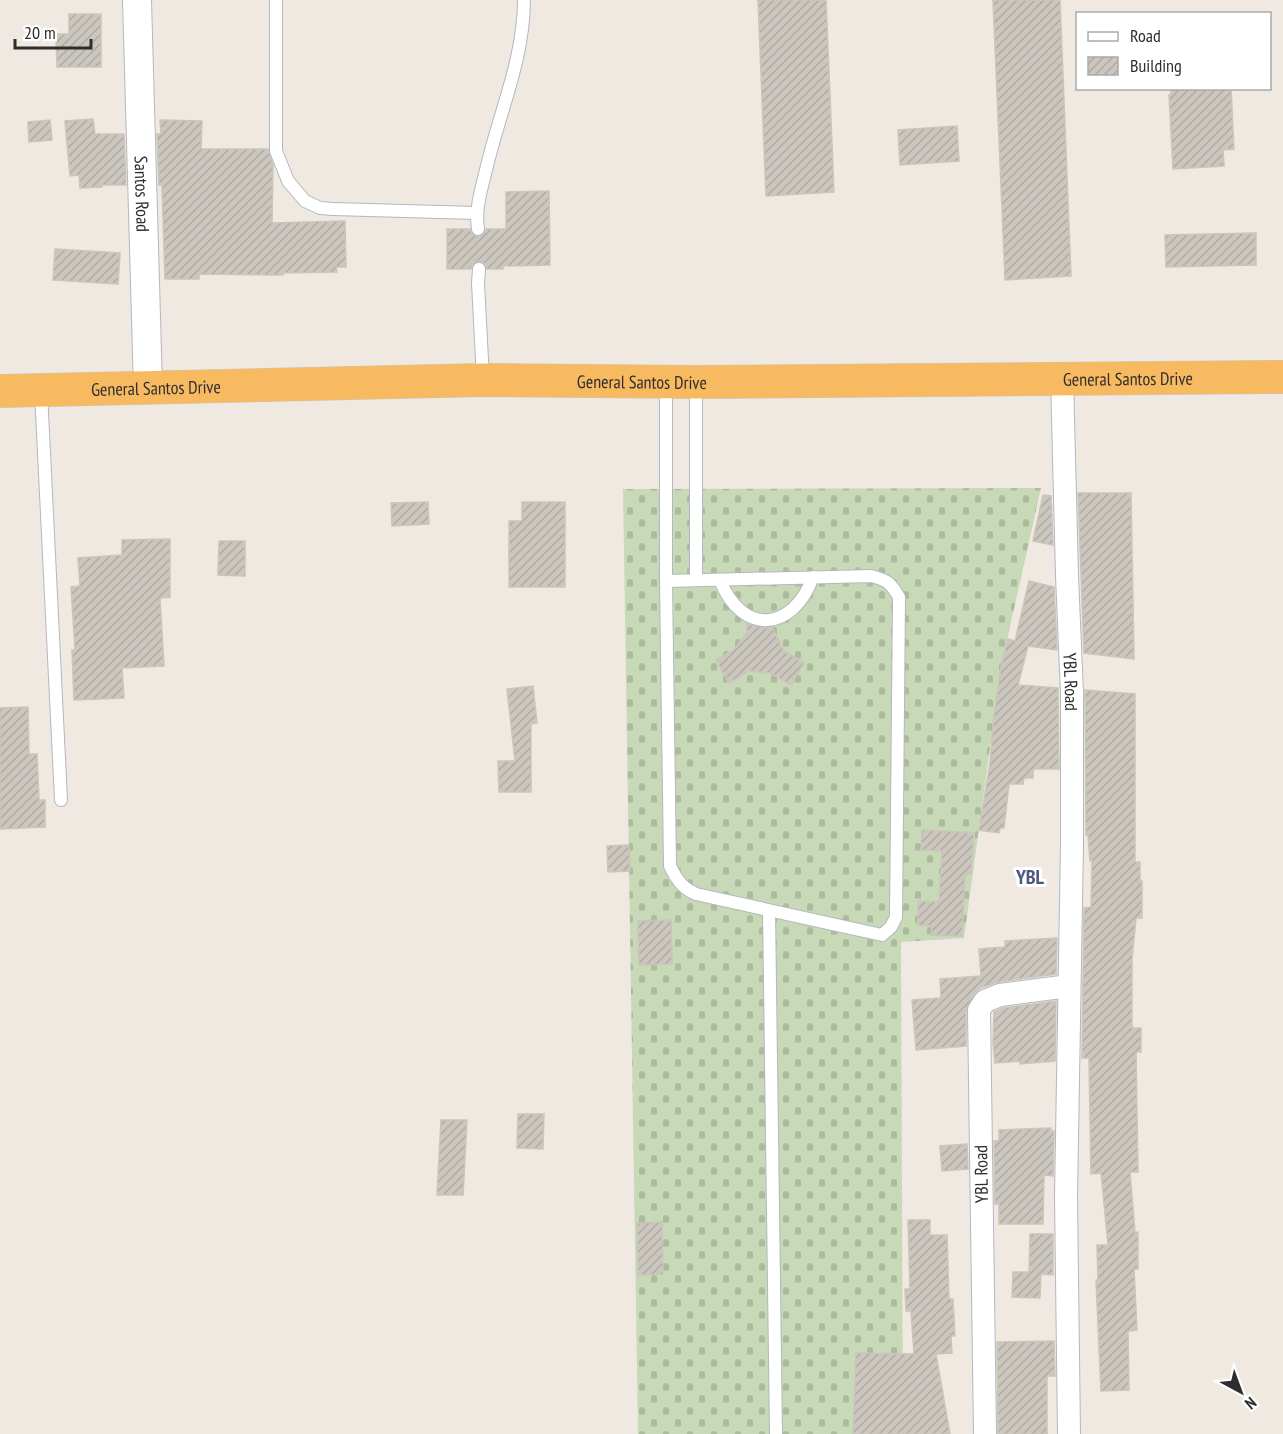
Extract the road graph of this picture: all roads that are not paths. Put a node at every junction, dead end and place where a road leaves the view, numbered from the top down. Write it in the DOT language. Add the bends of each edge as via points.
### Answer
graph roads {
  1 [pos="137,0"];
  2 [pos="276,0"];
  3 [pos="524,0"];
  4 [pos="476,213"];
  5 [pos="478,229"];
  6 [pos="479,269"];
  7 [pos="1283,377"];
  8 [pos="1062,378"];
  9 [pos="483,380"];
  10 [pos="681,382"];
  11 [pos="148,388"];
  12 [pos="0,391"];
  13 [pos="40,391"];
  14 [pos="813,577"];
  15 [pos="696,580"];
  16 [pos="720,580"];
  17 [pos="666,581"];
  18 [pos="61,800"];
  19 [pos="769,910"];
  20 [pos="1069,986"];
  21 [pos="776,1434"];
  22 [pos="985,1434"];
  23 [pos="1070,1434"];
  1 -- 11 [label="street, Santos Road"];
  2 -- 4 [label="lane" via="276,151 288,182 305,201 333,209"];
  3 -- 4 [label="lane" via="518,58"];
  4 -- 5 [label="lane"];
  6 -- 9 [label="lane"];
  7 -- 8 [label="highway, General Santos Drive"];
  8 -- 10 [label="highway, General Santos Drive"];
  8 -- 20 [label="street, YBL Road" via="1072,693"];
  9 -- 10 [label="highway, General Santos Drive"];
  9 -- 11 [label="highway, General Santos Drive"];
  10 -- 15 [label="lane"];
  10 -- 17 [label="lane"];
  11 -- 13 [label="highway, General Santos Drive"];
  12 -- 13 [label="highway, General Santos Drive"];
  13 -- 18 [label="lane"];
  14 -- 16 [label="lane"];
  14 -- 16 [label="lane" via="803,600 793,610 771,620 748,616 739,610 726,596"];
  14 -- 19 [label="lane" via="871,576 886,580 898,597 896,917 882,935"];
  15 -- 16 [label="lane"];
  15 -- 17 [label="lane"];
  17 -- 19 [label="lane" via="670,866 684,889"];
  19 -- 21 [label="lane"];
  20 -- 22 [label="street, YBL Road" via="1000,995 985,1001 979,1010"];
  20 -- 23 [label="street, YBL Road" via="1066,1197"];
}
